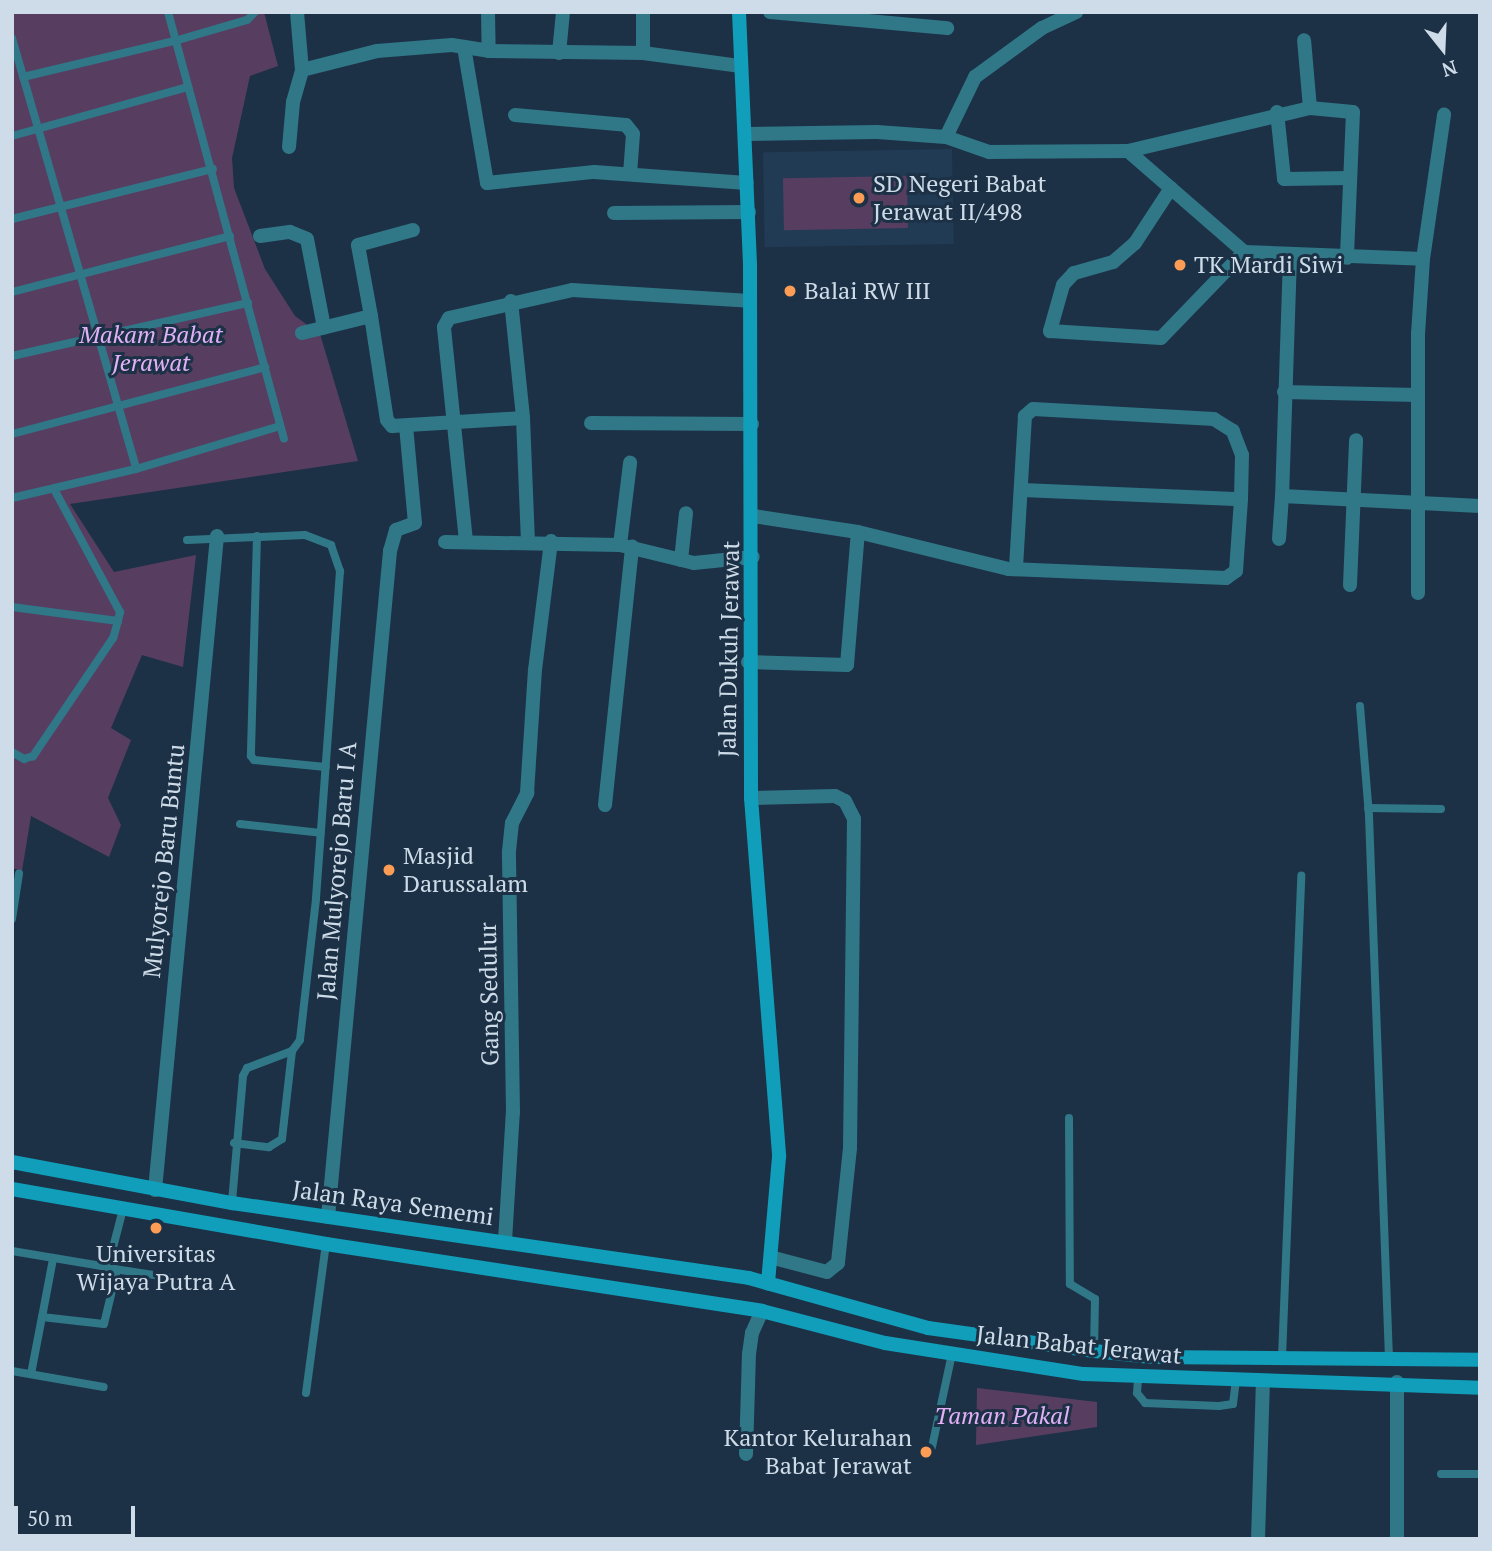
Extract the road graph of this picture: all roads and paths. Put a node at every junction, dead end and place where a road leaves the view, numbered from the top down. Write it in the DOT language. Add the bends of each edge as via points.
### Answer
graph roads {
  1 [pos="167,12"];
  2 [pos="255,12"];
  3 [pos="297,12"];
  4 [pos="488,12"];
  5 [pos="563,12"];
  6 [pos="643,12"];
  7 [pos="739,12"];
  8 [pos="770,12"];
  9 [pos="1076,12"];
  10 [pos="947,28"];
  11 [pos="12,38"];
  12 [pos="178,40"];
  13 [pos="1304,40"];
  14 [pos="464,47"];
  15 [pos="489,51"];
  16 [pos="559,53"];
  17 [pos="643,53"];
  18 [pos="741,66"];
  19 [pos="302,71"];
  20 [pos="23,77"];
  21 [pos="187,87"];
  22 [pos="1310,108"];
  23 [pos="1277,112"];
  24 [pos="515,115"];
  25 [pos="1444,116"];
  26 [pos="38,128"];
  27 [pos="746,134"];
  28 [pos="12,136"];
  29 [pos="946,137"];
  30 [pos="289,147"];
  31 [pos="1128,151"];
  32 [pos="213,169"];
  33 [pos="630,174"];
  34 [pos="1350,178"];
  35 [pos="747,183"];
  36 [pos="1171,188"];
  37 [pos="61,207"];
  38 [pos="614,212"];
  39 [pos="749,212"];
  40 [pos="12,219"];
  41 [pos="414,230"];
  42 [pos="230,236"];
  43 [pos="260,236"];
  44 [pos="1244,252"];
  45 [pos="1290,257"];
  46 [pos="1347,258"];
  47 [pos="1423,259"];
  48 [pos="80,274"];
  49 [pos="12,292"];
  50 [pos="511,301"];
  51 [pos="750,301"];
  52 [pos="248,303"];
  53 [pos="371,316"];
  54 [pos="324,327"];
  55 [pos="302,334"];
  56 [pos="98,337"];
  57 [pos="12,356"];
  58 [pos="265,367"];
  59 [pos="1284,392"];
  60 [pos="1417,396"];
  61 [pos="118,406"];
  62 [pos="523,418"];
  63 [pos="453,422"];
  64 [pos="591,423"];
  65 [pos="752,424"];
  66 [pos="280,426"];
  67 [pos="406,426"];
  68 [pos="12,434"];
  69 [pos="284,439"];
  70 [pos="1356,440"];
  71 [pos="630,463"];
  72 [pos="136,469"];
  73 [pos="54,489"];
  74 [pos="1021,491"];
  75 [pos="1282,496"];
  76 [pos="12,498"];
  77 [pos="1241,499"];
  78 [pos="1354,501"];
  79 [pos="1421,505"];
  80 [pos="1480,506"];
  81 [pos="686,513"];
  82 [pos="753,516"];
  83 [pos="858,532"];
  84 [pos="217,536"];
  85 [pos="257,536"];
  86 [pos="1279,539"];
  87 [pos="187,540"];
  88 [pos="466,541"];
  89 [pos="528,541"];
  90 [pos="551,541"];
  91 [pos="445,542"];
  92 [pos="626,545"];
  93 [pos="753,557"];
  94 [pos="681,560"];
  95 [pos="1016,569"];
  96 [pos="1349,585"];
  97 [pos="1418,593"];
  98 [pos="12,607"];
  99 [pos="118,621"];
  100 [pos="748,662"];
  101 [pos="1360,706"];
  102 [pos="12,752"];
  103 [pos="326,767"];
  104 [pos="751,798"];
  105 [pos="605,806"];
  106 [pos="1368,808"];
  107 [pos="1440,809"];
  108 [pos="240,824"];
  109 [pos="321,833"];
  110 [pos="19,874"];
  111 [pos="1301,875"];
  112 [pos="12,919"];
  113 [pos="292,1051"];
  114 [pos="1069,1118"];
  115 [pos="234,1143"];
  116 [pos="12,1162"];
  117 [pos="155,1179"];
  118 [pos="12,1188"];
  119 [pos="232,1203"];
  120 [pos="330,1205"];
  121 [pos="123,1209"];
  122 [pos="507,1231"];
  123 [pos="326,1244"];
  124 [pos="12,1251"];
  125 [pos="53,1259"];
  126 [pos="107,1268"];
  127 [pos="772,1268"];
  128 [pos="117,1270"];
  129 [pos="167,1277"];
  130 [pos="762,1311"];
  131 [pos="42,1317"];
  132 [pos="1094,1345"];
  133 [pos="1282,1353"];
  134 [pos="952,1354"];
  135 [pos="1389,1358"];
  136 [pos="1480,1360"];
  137 [pos="12,1371"];
  138 [pos="32,1374"];
  139 [pos="1138,1379"];
  140 [pos="1236,1381"];
  141 [pos="1264,1381"];
  142 [pos="1396,1382"];
  143 [pos="104,1387"];
  144 [pos="1480,1388"];
  145 [pos="306,1394"];
  146 [pos="932,1447"];
  147 [pos="746,1454"];
  148 [pos="1441,1474"];
  149 [pos="1480,1474"];
  150 [pos="12,1538"];
  151 [pos="129,1539"];
  152 [pos="1258,1539"];
  153 [pos="1397,1539"];
  1 -- 12 [label="lane"];
  2 -- 12 [label="lane" via="247,20"];
  3 -- 19 [label="street"];
  4 -- 15 [label="street"];
  5 -- 16 [label="street"];
  6 -- 17 [label="street"];
  7 -- 18 [label="main road, Jalan Dukuh Jerawat"];
  8 -- 10 [label="street"];
  9 -- 29 [label="street" via="1042,28 975,77"];
  11 -- 20 [label="lane"];
  12 -- 20 [label="lane"];
  12 -- 21 [label="lane"];
  13 -- 22 [label="street"];
  14 -- 15 [label="street"];
  14 -- 19 [label="street" via="377,51"];
  14 -- 33 [label="street" via="487,183 594,172"];
  15 -- 16 [label="street"];
  16 -- 17 [label="street"];
  17 -- 18 [label="street"];
  18 -- 27 [label="main road, Jalan Dukuh Jerawat"];
  19 -- 30 [label="street" via="293,102"];
  20 -- 26 [label="lane"];
  21 -- 26 [label="lane"];
  21 -- 32 [label="lane"];
  22 -- 23 [label="street"];
  22 -- 34 [label="street" via="1353,113"];
  23 -- 31 [label="street"];
  23 -- 34 [label="street" via="1284,179"];
  24 -- 33 [label="street" via="626,125 633,134"];
  25 -- 47 [label="street"];
  26 -- 28 [label="lane"];
  26 -- 37 [label="lane"];
  27 -- 29 [label="street" via="877,132"];
  27 -- 35 [label="main road, Jalan Dukuh Jerawat"];
  29 -- 31 [label="street" via="989,152"];
  31 -- 36 [label="street"];
  32 -- 37 [label="lane"];
  32 -- 42 [label="lane"];
  33 -- 35 [label="street"];
  34 -- 46 [label="street"];
  35 -- 39 [label="main road, Jalan Dukuh Jerawat"];
  36 -- 44 [label="street"];
  36 -- 44 [label="street" via="1135,243 1113,262 1074,273 1050,331 1161,338"];
  37 -- 40 [label="lane"];
  37 -- 48 [label="lane"];
  38 -- 39 [label="street"];
  39 -- 51 [label="main road, Jalan Dukuh Jerawat"];
  41 -- 53 [label="street" via="358,245"];
  42 -- 48 [label="lane"];
  42 -- 52 [label="lane"];
  43 -- 54 [label="street" via="290,232 307,239"];
  44 -- 45 [label="street"];
  45 -- 46 [label="street"];
  45 -- 59 [label="street"];
  46 -- 47 [label="street"];
  47 -- 60 [label="street"];
  48 -- 49 [label="lane"];
  48 -- 56 [label="lane"];
  50 -- 51 [label="street" via="572,290"];
  50 -- 62 [label="street"];
  50 -- 63 [label="street" via="445,322"];
  51 -- 65 [label="main road, Jalan Dukuh Jerawat"];
  52 -- 56 [label="lane"];
  52 -- 58 [label="lane"];
  53 -- 54 [label="street"];
  53 -- 67 [label="street" via="387,420 395,427"];
  54 -- 55 [label="street"];
  56 -- 57 [label="lane"];
  56 -- 61 [label="lane"];
  58 -- 61 [label="lane"];
  58 -- 66 [label="lane"];
  59 -- 60 [label="street"];
  59 -- 75 [label="street"];
  60 -- 79 [label="street"];
  61 -- 68 [label="lane"];
  61 -- 72 [label="lane"];
  62 -- 63 [label="street"];
  62 -- 89 [label="street"];
  63 -- 67 [label="street"];
  63 -- 88 [label="street"];
  64 -- 65 [label="street"];
  65 -- 82 [label="main road, Jalan Dukuh Jerawat"];
  66 -- 69 [label="lane"];
  66 -- 72 [label="lane"];
  67 -- 120 [label="street, Jalan Mulyorejo Baru I A" via="415,523 396,530 390,551"];
  70 -- 78 [label="street"];
  71 -- 92 [label="street"];
  72 -- 73 [label="lane"];
  73 -- 76 [label="lane"];
  73 -- 99 [label="lane" via="120,612"];
  74 -- 77 [label="street"];
  74 -- 77 [label="street" via="1025,416 1039,408 1222,422 1233,431 1240,450"];
  74 -- 95 [label="street"];
  75 -- 78 [label="street"];
  75 -- 86 [label="street"];
  77 -- 95 [label="street" via="1236,571 1226,578"];
  78 -- 79 [label="street"];
  78 -- 96 [label="street"];
  79 -- 80 [label="street"];
  79 -- 97 [label="street"];
  81 -- 94 [label="street"];
  82 -- 83 [label="street"];
  82 -- 93 [label="main road, Jalan Dukuh Jerawat"];
  83 -- 95 [label="street"];
  83 -- 100 [label="street" via="847,665"];
  84 -- 85 [label="lane"];
  84 -- 87 [label="lane"];
  84 -- 117 [label="street, Mulyorejo Baru Buntu"];
  85 -- 103 [label="lane" via="251,756 254,760"];
  85 -- 103 [label="lane" via="305,535 324,540 338,556"];
  88 -- 89 [label="street"];
  88 -- 91 [label="street"];
  89 -- 90 [label="street"];
  90 -- 92 [label="street"];
  90 -- 122 [label="street, Gang Sedulur" via="536,659 527,793 512,823 509,851 513,1112"];
  92 -- 94 [label="street"];
  92 -- 105 [label="street"];
  93 -- 94 [label="street" via="713,564"];
  93 -- 100 [label="main road, Jalan Dukuh Jerawat"];
  98 -- 99 [label="lane"];
  99 -- 102 [label="lane" via="113,638 33,756 24,759"];
  100 -- 104 [label="main road, Jalan Dukuh Jerawat"];
  101 -- 106 [label="lane"];
  103 -- 109 [label="lane"];
  104 -- 127 [label="main road, Jalan Dukuh Jerawat" via="779,1157"];
  104 -- 127 [label="street" via="835,796 845,800 854,819 850,1149 838,1263 827,1272"];
  106 -- 107 [label="lane"];
  106 -- 135 [label="lane"];
  108 -- 109 [label="lane"];
  109 -- 113 [label="lane" via="299,1040"];
  110 -- 112 [label="lane"];
  111 -- 133 [label="lane"];
  113 -- 115 [label="lane" via="247,1068"];
  113 -- 115 [label="lane" via="282,1139 269,1147"];
  114 -- 132 [label="lane" via="1070,1284 1095,1299"];
  115 -- 119 [label="lane"];
  116 -- 117 [label="main road, Jalan Raya Sememi"];
  117 -- 119 [label="main road, Jalan Raya Sememi"];
  118 -- 121 [label="main road, Jalan Raya Sememi"];
  119 -- 120 [label="main road, Jalan Raya Sememi"];
  120 -- 122 [label="main road, Jalan Raya Sememi"];
  121 -- 123 [label="main road, Jalan Raya Sememi"];
  121 -- 126 [label="lane"];
  122 -- 127 [label="main road, Jalan Raya Sememi"];
  123 -- 130 [label="main road, Jalan Raya Sememi"];
  123 -- 145 [label="lane"];
  124 -- 125 [label="lane"];
  125 -- 126 [label="lane"];
  125 -- 131 [label="lane"];
  126 -- 128 [label="lane"];
  127 -- 132 [label="main road, Jalan Babat Jerawat" via="928,1328"];
  128 -- 129 [label="lane"];
  128 -- 131 [label="lane" via="104,1324"];
  130 -- 134 [label="main road, Jalan Babat Jerawat" via="885,1343"];
  130 -- 147 [label="street" via="749,1354"];
  131 -- 138 [label="lane"];
  132 -- 133 [label="main road, Jalan Babat Jerawat" via="1151,1357"];
  133 -- 135 [label="main road, Jalan Babat Jerawat"];
  134 -- 139 [label="main road, Jalan Babat Jerawat"];
  134 -- 146 [label="lane"];
  135 -- 136 [label="main road, Jalan Babat Jerawat"];
  137 -- 138 [label="lane"];
  138 -- 143 [label="lane"];
  139 -- 140 [label="main road, Jalan Babat Jerawat"];
  139 -- 140 [label="lane" via="1137,1393 1145,1403 1219,1406 1233,1404"];
  140 -- 141 [label="main road, Jalan Babat Jerawat"];
  141 -- 142 [label="main road, Jalan Babat Jerawat"];
  141 -- 152 [label="street"];
  142 -- 144 [label="main road, Jalan Babat Jerawat"];
  142 -- 153 [label="street"];
  148 -- 149 [label="lane"];
  150 -- 151 [label="lane"];
}
